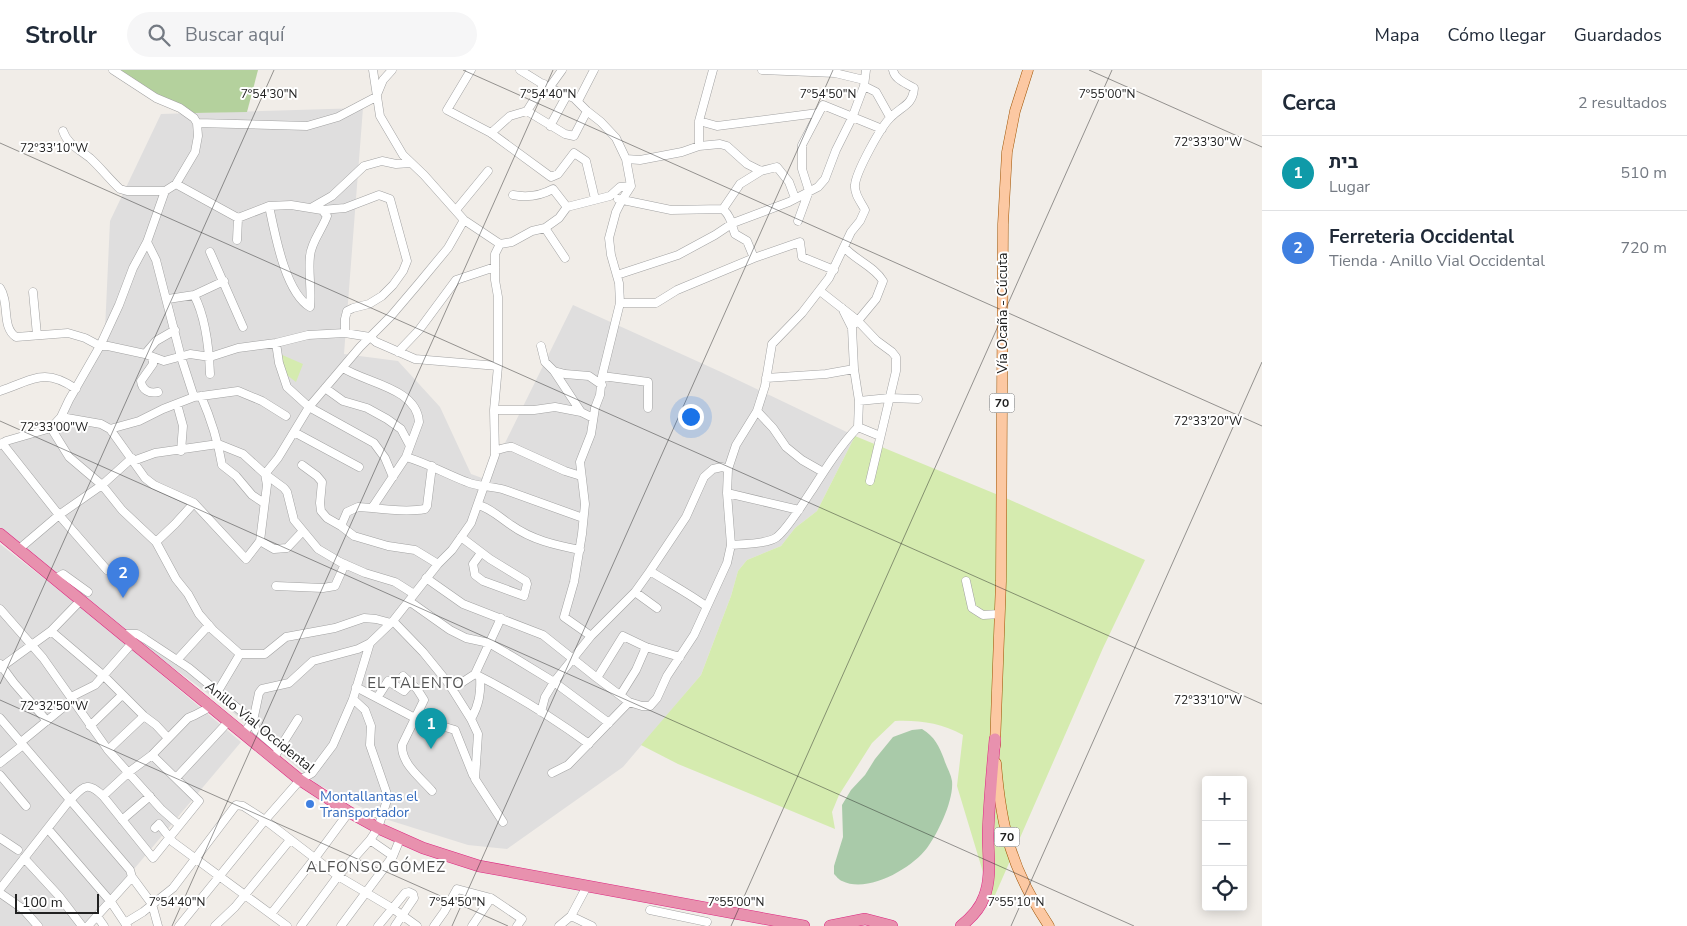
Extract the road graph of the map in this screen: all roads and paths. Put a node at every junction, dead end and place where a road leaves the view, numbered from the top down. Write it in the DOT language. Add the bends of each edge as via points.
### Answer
graph roads {
  1 [pos="113,70"];
  2 [pos="374,70"];
  3 [pos="392,70"];
  4 [pos="471,70"];
  5 [pos="520,70"];
  6 [pos="562,70"];
  7 [pos="594,70"];
  8 [pos="713,70"];
  9 [pos="762,70"];
  10 [pos="866,70"];
  11 [pos="893,70"];
  12 [pos="1028,70"];
  13 [pos="864,83"];
  14 [pos="547,86"];
  15 [pos="567,95"];
  16 [pos="376,97"];
  17 [pos="578,101"];
  18 [pos="526,112"];
  19 [pos="587,112"];
  20 [pos="818,113"];
  21 [pos="890,117"];
  22 [pos="852,118"];
  23 [pos="699,121"];
  24 [pos="197,124"];
  25 [pos="550,126"];
  26 [pos="882,129"];
  27 [pos="63,131"];
  28 [pos="491,133"];
  29 [pos="699,146"];
  30 [pos="626,159"];
  31 [pos="411,163"];
  32 [pos="488,171"];
  33 [pos="761,171"];
  34 [pos="551,177"];
  35 [pos="176,184"];
  36 [pos="631,186"];
  37 [pos="553,189"];
  38 [pos="166,191"];
  39 [pos="809,191"];
  40 [pos="513,195"];
  41 [pos="610,196"];
  42 [pos="795,198"];
  43 [pos="595,199"];
  44 [pos="622,200"];
  45 [pos="268,206"];
  46 [pos="566,207"];
  47 [pos="310,208"];
  48 [pos="723,209"];
  49 [pos="322,210"];
  50 [pos="456,210"];
  51 [pos="238,218"];
  52 [pos="464,220"];
  53 [pos="798,221"];
  54 [pos="733,223"];
  55 [pos="545,228"];
  56 [pos="237,240"];
  57 [pos="147,242"];
  58 [pos="500,244"];
  59 [pos="844,247"];
  60 [pos="210,252"];
  61 [pos="565,258"];
  62 [pos="754,258"];
  63 [pos="495,267"];
  64 [pos="834,270"];
  65 [pos="617,275"];
  66 [pos="224,281"];
  67 [pos="0,288"];
  68 [pos="820,291"];
  69 [pos="34,292"];
  70 [pos="194,295"];
  71 [pos="168,299"];
  72 [pos="620,303"];
  73 [pos="842,308"];
  74 [pos="857,320"];
  75 [pos="243,327"];
  76 [pos="852,328"];
  77 [pos="175,330"];
  78 [pos="345,333"];
  79 [pos="36,335"];
  80 [pos="370,337"];
  81 [pos="276,343"];
  82 [pos="100,346"];
  83 [pos="540,346"];
  84 [pos="398,352"];
  85 [pos="145,354"];
  86 [pos="153,357"];
  87 [pos="181,357"];
  88 [pos="210,357"];
  89 [pos="498,366"];
  90 [pos="343,368"];
  91 [pos="854,369"];
  92 [pos="554,371"];
  93 [pos="210,374"];
  94 [pos="602,376"];
  95 [pos="766,378"];
  96 [pos="602,385"];
  97 [pos="325,388"];
  98 [pos="76,389"];
  99 [pos="0,391"];
  100 [pos="158,392"];
  101 [pos="197,397"];
  102 [pos="889,398"];
  103 [pos="918,399"];
  104 [pos="859,401"];
  105 [pos="177,404"];
  106 [pos="309,407"];
  107 [pos="648,408"];
  108 [pos="494,410"];
  109 [pos="757,411"];
  110 [pos="581,412"];
  111 [pos="286,416"];
  112 [pos="61,417"];
  113 [pos="593,418"];
  114 [pos="858,427"];
  115 [pos="51,428"];
  116 [pos="110,428"];
  117 [pos="294,432"];
  118 [pos="0,433"];
  119 [pos="880,436"];
  120 [pos="3,443"];
  121 [pos="218,444"];
  122 [pos="410,446"];
  123 [pos="495,450"];
  124 [pos="182,451"];
  125 [pos="406,457"];
  126 [pos="132,459"];
  127 [pos="302,465"];
  128 [pos="432,466"];
  129 [pos="360,467"];
  130 [pos="728,468"];
  131 [pos="823,472"];
  132 [pos="265,474"];
  133 [pos="393,476"];
  134 [pos="580,476"];
  135 [pos="870,482"];
  136 [pos="102,485"];
  137 [pos="484,485"];
  138 [pos="727,493"];
  139 [pos="194,503"];
  140 [pos="264,503"];
  141 [pos="478,505"];
  142 [pos="372,508"];
  143 [pos="799,510"];
  144 [pos="59,515"];
  145 [pos="583,518"];
  146 [pos="341,526"];
  147 [pos="303,531"];
  148 [pos="0,534"];
  149 [pos="461,537"];
  150 [pos="260,541"];
  151 [pos="156,542"];
  152 [pos="731,544"];
  153 [pos="20,549"];
  154 [pos="580,550"];
  155 [pos="481,554"];
  156 [pos="345,564"];
  157 [pos="438,564"];
  158 [pos="108,570"];
  159 [pos="650,571"];
  160 [pos="426,578"];
  161 [pos="966,581"];
  162 [pos="276,586"];
  163 [pos="635,592"];
  164 [pos="414,594"];
  165 [pos="84,596"];
  166 [pos="409,601"];
  167 [pos="706,606"];
  168 [pos="657,608"];
  169 [pos="0,609"];
  170 [pos="1000,614"];
  171 [pos="501,618"];
  172 [pos="392,622"];
  173 [pos="209,625"];
  174 [pos="51,631"];
  175 [pos="123,634"];
  176 [pos="591,636"];
  177 [pos="132,642"];
  178 [pos="370,642"];
  179 [pos="489,643"];
  180 [pos="32,644"];
  181 [pos="646,647"];
  182 [pos="240,654"];
  183 [pos="680,657"];
  184 [pos="572,659"];
  185 [pos="177,660"];
  186 [pos="1,666"];
  187 [pos="104,676"];
  188 [pos="403,676"];
  189 [pos="478,676"];
  190 [pos="597,678"];
  191 [pos="554,682"];
  192 [pos="411,683"];
  193 [pos="356,687"];
  194 [pos="452,689"];
  195 [pos="218,691"];
  196 [pos="621,694"];
  197 [pos="122,695"];
  198 [pos="377,698"];
  199 [pos="71,699"];
  200 [pos="353,699"];
  201 [pos="630,702"];
  202 [pos="210,707"];
  203 [pos="542,712"];
  204 [pos="144,716"];
  205 [pos="0,718"];
  206 [pos="415,718"];
  207 [pos="471,718"];
  208 [pos="298,719"];
  209 [pos="253,720"];
  210 [pos="47,721"];
  211 [pos="228,722"];
  212 [pos="609,723"];
  213 [pos="90,726"];
  214 [pos="243,734"];
  215 [pos="168,738"];
  216 [pos="995,740"];
  217 [pos="22,743"];
  218 [pos="589,744"];
  219 [pos="108,750"];
  220 [pos="152,754"];
  221 [pos="276,754"];
  222 [pos="0,763"];
  223 [pos="129,772"];
  224 [pos="552,773"];
  225 [pos="0,775"];
  226 [pos="176,778"];
  227 [pos="475,779"];
  228 [pos="300,780"];
  229 [pos="432,791"];
  230 [pos="103,796"];
  231 [pos="150,796"];
  232 [pos="70,801"];
  233 [pos="26,806"];
  234 [pos="384,811"];
  235 [pos="353,815"];
  236 [pos="122,820"];
  237 [pos="265,820"];
  238 [pos="503,822"];
  239 [pos="179,826"];
  240 [pos="155,828"];
  241 [pos="378,828"];
  242 [pos="48,829"];
  243 [pos="0,838"];
  244 [pos="170,838"];
  245 [pos="400,839"];
  246 [pos="290,840"];
  247 [pos="370,840"];
  248 [pos="18,850"];
  249 [pos="393,856"];
  250 [pos="24,858"];
  251 [pos="316,858"];
  252 [pos="196,859"];
  253 [pos="338,876"];
  254 [pos="132,877"];
  255 [pos="220,877"];
  256 [pos="587,886"];
  257 [pos="0,889"];
  258 [pos="366,892"];
  259 [pos="0,893"];
  260 [pos="244,896"];
  261 [pos="491,898"];
  262 [pos="111,902"];
  263 [pos="152,904"];
  264 [pos="392,908"];
  265 [pos="708,908"];
  266 [pos="650,910"];
  267 [pos="271,914"];
  268 [pos="97,916"];
  269 [pos="402,916"];
  270 [pos="571,916"];
  271 [pos="519,923"];
  272 [pos="855,923"];
  273 [pos="126,924"];
  274 [pos="706,924"];
  275 [pos="38,926"];
  276 [pos="82,926"];
  277 [pos="88,926"];
  278 [pos="104,926"];
  279 [pos="158,926"];
  280 [pos="179,926"];
  281 [pos="216,926"];
  282 [pos="287,926"];
  283 [pos="301,926"];
  284 [pos="341,926"];
  285 [pos="378,926"];
  286 [pos="395,926"];
  287 [pos="418,926"];
  288 [pos="434,926"];
  289 [pos="472,926"];
  290 [pos="559,926"];
  291 [pos="592,926"];
  292 [pos="804,926"];
  293 [pos="830,926"];
  294 [pos="892,926"];
  295 [pos="961,926"];
  296 [pos="1049,926"];
  1 -- 24 [label="street" via="156,98 180,108"];
  2 -- 16 [label="street"];
  3 -- 16 [label="street" via="383,80"];
  4 -- 28 [label="street" via="447,110"];
  5 -- 14 [label="street"];
  6 -- 14 [label="street"];
  7 -- 17 [label="street"];
  8 -- 23 [label="street"];
  9 -- 13 [label="street" via="835,73"];
  10 -- 13 [label="street"];
  11 -- 21 [label="street" via="898,79 914,88 914,94 910,102"];
  12 -- 170 [label="main road, Vía Ocaña - Cúcuta / 70" via="1007,152 1003,224"];
  13 -- 21 [label="street" via="876,92"];
  13 -- 22 [label="street"];
  14 -- 15 [label="street"];
  14 -- 18 [label="street"];
  15 -- 17 [label="street"];
  15 -- 25 [label="street"];
  16 -- 24 [label="street" via="338,117 307,126"];
  16 -- 31 [label="street" via="380,116"];
  17 -- 19 [label="street"];
  18 -- 25 [label="street"];
  18 -- 28 [label="street" via="510,116"];
  19 -- 25 [label="street" via="574,136"];
  19 -- 30 [label="street" via="616,138"];
  20 -- 22 [label="street" via="823,104"];
  20 -- 23 [label="street" via="717,126"];
  20 -- 39 [label="street" via="802,145 802,169"];
  21 -- 26 [label="street"];
  22 -- 26 [label="street"];
  22 -- 39 [label="street" via="825,179"];
  23 -- 29 [label="street"];
  24 -- 35 [label="street" via="195,152"];
  26 -- 59 [label="street" via="855,184 855,193 864,210"];
  27 -- 38 [label="street" via="73,145 120,190"];
  28 -- 34 [label="street"];
  29 -- 30 [label="street" via="640,160"];
  29 -- 33 [label="street" via="727,146 747,164"];
  30 -- 36 [label="street"];
  31 -- 47 [label="street" via="382,161 364,166 332,196"];
  31 -- 50 [label="street"];
  32 -- 50 [label="street"];
  33 -- 42 [label="street" via="777,167 789,182"];
  33 -- 48 [label="street" via="740,184"];
  34 -- 37 [label="street"];
  34 -- 43 [label="street" via="558,174 574,153 586,161"];
  35 -- 38 [label="street"];
  35 -- 51 [label="street"];
  36 -- 41 [label="street" via="620,187"];
  36 -- 44 [label="street"];
  37 -- 40 [label="street" via="540,196"];
  37 -- 46 [label="street"];
  38 -- 57 [label="street"];
  39 -- 42 [label="street"];
  39 -- 53 [label="street"];
  41 -- 43 [label="street"];
  41 -- 44 [label="street"];
  42 -- 54 [label="street"];
  43 -- 46 [label="street"];
  44 -- 48 [label="street" via="671,210"];
  44 -- 65 [label="street" via="609,238"];
  45 -- 47 [label="street"];
  45 -- 49 [label="street" via="287,273 304,304 310,307 310,256 327,216"];
  45 -- 51 [label="street"];
  46 -- 55 [label="street" via="559,218"];
  47 -- 49 [label="street"];
  48 -- 54 [label="street"];
  49 -- 78 [label="street" via="345,208 379,195 390,199 407,261 394,285 382,296 348,311"];
  50 -- 52 [label="street"];
  51 -- 56 [label="street"];
  52 -- 58 [label="street"];
  52 -- 80 [label="street" via="448,248 420,284"];
  54 -- 62 [label="street" via="735,234 746,241"];
  54 -- 65 [label="street" via="678,255"];
  55 -- 58 [label="street"];
  55 -- 61 [label="street"];
  57 -- 71 [label="street"];
  57 -- 82 [label="street"];
  58 -- 63 [label="street" via="495,254"];
  59 -- 64 [label="street"];
  59 -- 74 [label="street" via="883,281 876,299"];
  60 -- 66 [label="street"];
  62 -- 64 [label="street" via="800,242 802,257"];
  62 -- 72 [label="street" via="677,290 656,303"];
  63 -- 84 [label="street" via="456,280 419,330"];
  63 -- 89 [label="street"];
  64 -- 68 [label="street"];
  65 -- 72 [label="street"];
  66 -- 70 [label="street"];
  66 -- 75 [label="street"];
  67 -- 79 [label="street" via="5,298 10,334 16,337"];
  68 -- 73 [label="street"];
  68 -- 95 [label="street" via="772,344"];
  69 -- 79 [label="street"];
  70 -- 71 [label="street"];
  70 -- 88 [label="street" via="200,306"];
  71 -- 77 [label="street"];
  72 -- 94 [label="street"];
  73 -- 74 [label="street"];
  73 -- 76 [label="street"];
  74 -- 76 [label="street"];
  74 -- 102 [label="street" via="896,357"];
  76 -- 91 [label="street"];
  77 -- 85 [label="street" via="156,341"];
  77 -- 87 [label="street"];
  78 -- 80 [label="street"];
  78 -- 81 [label="street" via="308,335"];
  79 -- 82 [label="street" via="68,333"];
  80 -- 84 [label="street"];
  80 -- 90 [label="street"];
  81 -- 88 [label="street" via="238,348"];
  81 -- 106 [label="street" via="287,386"];
  82 -- 85 [label="street"];
  82 -- 98 [label="street"];
  83 -- 92 [label="street" via="545,362"];
  84 -- 89 [label="street" via="415,359"];
  85 -- 86 [label="street"];
  86 -- 87 [label="street" via="164,361"];
  86 -- 100 [label="street" via="153,364 141,381 145,390 152,394"];
  87 -- 88 [label="street" via="190,354"];
  87 -- 101 [label="street"];
  88 -- 93 [label="street"];
  89 -- 108 [label="street"];
  90 -- 97 [label="street"];
  90 -- 122 [label="street" via="396,391 412,406 419,422"];
  91 -- 95 [label="street"];
  91 -- 104 [label="street"];
  92 -- 96 [label="street" via="589,376"];
  92 -- 110 [label="street"];
  94 -- 96 [label="street"];
  94 -- 107 [label="street" via="648,382"];
  95 -- 109 [label="street"];
  96 -- 113 [label="street"];
  97 -- 106 [label="street"];
  97 -- 122 [label="street" via="343,401 367,408 401,428"];
  98 -- 99 [label="street" via="60,378 36,377"];
  98 -- 112 [label="street"];
  101 -- 105 [label="street"];
  101 -- 111 [label="street" via="238,391"];
  101 -- 121 [label="street" via="211,419"];
  102 -- 103 [label="street"];
  102 -- 104 [label="street"];
  102 -- 119 [label="street"];
  104 -- 114 [label="street"];
  105 -- 116 [label="street" via="140,421"];
  105 -- 124 [label="street" via="183,426"];
  106 -- 117 [label="street"];
  106 -- 133 [label="street" via="374,443"];
  108 -- 110 [label="street" via="555,407"];
  108 -- 123 [label="street"];
  109 -- 130 [label="street" via="736,445"];
  109 -- 131 [label="street" via="786,448"];
  110 -- 113 [label="street"];
  112 -- 115 [label="street"];
  112 -- 116 [label="street"];
  113 -- 134 [label="street" via="591,434 580,462"];
  114 -- 119 [label="street"];
  114 -- 131 [label="street"];
  115 -- 120 [label="street"];
  115 -- 136 [label="street" via="69,457"];
  116 -- 126 [label="street"];
  117 -- 129 [label="street"];
  117 -- 132 [label="street"];
  118 -- 120 [label="street"];
  119 -- 135 [label="street"];
  120 -- 144 [label="street"];
  121 -- 124 [label="street"];
  121 -- 132 [label="street" via="243,454"];
  121 -- 140 [label="street" via="222,465"];
  122 -- 125 [label="street"];
  123 -- 134 [label="street" via="512,447"];
  123 -- 137 [label="street"];
  124 -- 126 [label="street"];
  125 -- 128 [label="street"];
  125 -- 133 [label="street"];
  126 -- 136 [label="street"];
  126 -- 139 [label="street" via="154,485"];
  127 -- 146 [label="street" via="322,482 321,511"];
  128 -- 137 [label="street" via="468,483"];
  128 -- 142 [label="street" via="425,509"];
  130 -- 138 [label="street"];
  130 -- 159 [label="street" via="713,469 704,477 686,517"];
  131 -- 143 [label="street"];
  132 -- 140 [label="street" via="268,485"];
  132 -- 147 [label="street" via="284,488 294,520"];
  133 -- 142 [label="street"];
  134 -- 145 [label="street"];
  136 -- 144 [label="street"];
  136 -- 151 [label="street" via="122,510"];
  137 -- 141 [label="street"];
  137 -- 145 [label="street"];
  138 -- 143 [label="street"];
  138 -- 152 [label="street"];
  139 -- 150 [label="street" via="246,558"];
  139 -- 151 [label="street"];
  140 -- 150 [label="street"];
  141 -- 149 [label="street"];
  141 -- 154 [label="street" via="547,544"];
  142 -- 146 [label="street" via="347,512"];
  143 -- 152 [label="street" via="776,537 768,541"];
  144 -- 153 [label="street"];
  144 -- 158 [label="street"];
  145 -- 154 [label="street"];
  146 -- 157 [label="street" via="354,536 415,550"];
  147 -- 150 [label="street" via="287,548 274,549"];
  147 -- 156 [label="street" via="318,549"];
  148 -- 153 [label="highway, Anillo Vial Occidental"];
  149 -- 155 [label="street"];
  149 -- 157 [label="street"];
  151 -- 173 [label="street" via="176,579"];
  152 -- 167 [label="street" via="727,563"];
  153 -- 165 [label="highway, Anillo Vial Occidental" via="55,579"];
  154 -- 176 [label="street" via="564,617"];
  155 -- 155 [label="street" via="526,581 524,596 483,582 475,575 473,564"];
  156 -- 162 [label="street" via="335,586"];
  156 -- 164 [label="street" via="395,582"];
  157 -- 160 [label="street"];
  159 -- 163 [label="street"];
  159 -- 167 [label="street"];
  160 -- 164 [label="street"];
  160 -- 171 [label="street" via="463,604"];
  161 -- 170 [label="street" via="972,608 983,615"];
  163 -- 168 [label="street"];
  163 -- 176 [label="street"];
  164 -- 166 [label="street"];
  165 -- 174 [label="street"];
  165 -- 175 [label="highway, Anillo Vial Occidental"];
  166 -- 172 [label="street"];
  166 -- 179 [label="street" via="450,630 466,638"];
  167 -- 183 [label="street"];
  169 -- 180 [label="street"];
  170 -- 216 [label="main road, Vía Ocaña - Cúcuta / 70"];
  171 -- 179 [label="street"];
  171 -- 184 [label="street" via="543,634"];
  172 -- 178 [label="street"];
  172 -- 182 [label="street" via="364,618 286,638 265,654"];
  172 -- 194 [label="street"];
  173 -- 182 [label="street"];
  173 -- 185 [label="street"];
  174 -- 180 [label="street"];
  174 -- 187 [label="street"];
  175 -- 177 [label="highway, Anillo Vial Occidental"];
  175 -- 185 [label="street" via="137,634"];
  176 -- 184 [label="street"];
  177 -- 187 [label="street"];
  177 -- 202 [label="highway, Anillo Vial Occidental"];
  178 -- 193 [label="street"];
  178 -- 209 [label="street" via="358,649 313,661 289,683 262,690"];
  179 -- 189 [label="street"];
  179 -- 191 [label="street"];
  180 -- 186 [label="street"];
  180 -- 199 [label="street"];
  181 -- 183 [label="street"];
  181 -- 190 [label="street" via="623,636"];
  181 -- 196 [label="street"];
  182 -- 195 [label="street"];
  183 -- 201 [label="street" via="650,706"];
  184 -- 190 [label="street"];
  184 -- 191 [label="street"];
  185 -- 195 [label="street"];
  186 -- 210 [label="street"];
  187 -- 197 [label="street"];
  187 -- 199 [label="street"];
  188 -- 192 [label="street"];
  189 -- 194 [label="street"];
  189 -- 203 [label="street"];
  189 -- 207 [label="street" via="480,695"];
  190 -- 196 [label="street"];
  191 -- 203 [label="street" via="545,697"];
  191 -- 212 [label="street"];
  192 -- 198 [label="street" via="404,691 388,681"];
  192 -- 206 [label="street" via="424,700"];
  193 -- 198 [label="street"];
  193 -- 200 [label="street"];
  194 -- 207 [label="street"];
  195 -- 209 [label="street"];
  196 -- 201 [label="street"];
  197 -- 204 [label="street"];
  197 -- 213 [label="street"];
  198 -- 206 [label="street"];
  199 -- 210 [label="street"];
  199 -- 213 [label="street"];
  200 -- 228 [label="street" via="333,745 312,773"];
  200 -- 234 [label="street" via="365,710 371,726 370,745 388,798"];
  201 -- 212 [label="street"];
  202 -- 211 [label="highway, Anillo Vial Occidental"];
  202 -- 215 [label="street" via="188,718"];
  203 -- 218 [label="street"];
  204 -- 215 [label="street"];
  204 -- 219 [label="street"];
  205 -- 217 [label="street"];
  206 -- 227 [label="street" via="455,730"];
  206 -- 229 [label="street" via="401,752"];
  207 -- 227 [label="street" via="478,734"];
  208 -- 221 [label="street"];
  209 -- 214 [label="street"];
  209 -- 221 [label="street" via="256,730"];
  210 -- 217 [label="street"];
  211 -- 214 [label="highway, Anillo Vial Occidental"];
  211 -- 226 [label="street"];
  212 -- 218 [label="street"];
  213 -- 219 [label="street"];
  214 -- 221 [label="highway, Anillo Vial Occidental"];
  215 -- 220 [label="street"];
  216 -- 295 [label="highway" via="989,808 988,882 978,908"];
  216 -- 296 [label="main road, 70" via="999,800 1006,837 1023,881"];
  217 -- 222 [label="street"];
  217 -- 232 [label="street"];
  218 -- 224 [label="street" via="568,765"];
  219 -- 223 [label="street"];
  220 -- 223 [label="street"];
  220 -- 226 [label="street"];
  221 -- 228 [label="highway, Anillo Vial Occidental"];
  223 -- 230 [label="street"];
  223 -- 231 [label="street"];
  225 -- 233 [label="street"];
  226 -- 239 [label="street" via="199,801"];
  227 -- 238 [label="street"];
  228 -- 235 [label="highway, Anillo Vial Occidental"];
  228 -- 237 [label="street"];
  230 -- 232 [label="street" via="88,786"];
  230 -- 236 [label="street"];
  231 -- 236 [label="street"];
  231 -- 239 [label="street"];
  232 -- 242 [label="street"];
  232 -- 254 [label="street" via="130,870"];
  234 -- 235 [label="street"];
  234 -- 241 [label="street"];
  235 -- 241 [label="highway, Anillo Vial Occidental"];
  235 -- 251 [label="street"];
  236 -- 244 [label="street" via="153,858"];
  237 -- 246 [label="street"];
  237 -- 252 [label="street" via="236,805"];
  237 -- 255 [label="street"];
  239 -- 244 [label="street"];
  240 -- 244 [label="street" via="159,824"];
  241 -- 245 [label="highway, Anillo Vial Occidental"];
  241 -- 247 [label="street"];
  242 -- 250 [label="street"];
  242 -- 262 [label="street"];
  243 -- 248 [label="street"];
  244 -- 252 [label="street"];
  245 -- 249 [label="street"];
  245 -- 256 [label="highway, Anillo Vial Occidental" via="479,866"];
  246 -- 251 [label="street"];
  246 -- 260 [label="street"];
  247 -- 249 [label="street"];
  247 -- 253 [label="street"];
  249 -- 258 [label="street"];
  250 -- 257 [label="street"];
  250 -- 276 [label="street"];
  251 -- 253 [label="street"];
  251 -- 267 [label="street"];
  252 -- 255 [label="street"];
  252 -- 263 [label="street" via="173,888"];
  253 -- 258 [label="street"];
  253 -- 283 [label="street"];
  254 -- 262 [label="street"];
  254 -- 263 [label="street"];
  255 -- 260 [label="street"];
  255 -- 280 [label="street"];
  256 -- 265 [label="highway, Anillo Vial Occidental"];
  256 -- 270 [label="street"];
  258 -- 264 [label="street"];
  258 -- 284 [label="street"];
  259 -- 275 [label="street" via="23,909"];
  260 -- 267 [label="street"];
  260 -- 281 [label="street"];
  261 -- 271 [label="street"];
  261 -- 288 [label="street" via="457,889"];
  261 -- 289 [label="street"];
  262 -- 268 [label="street"];
  262 -- 273 [label="street"];
  263 -- 273 [label="street"];
  263 -- 279 [label="street"];
  264 -- 269 [label="street"];
  264 -- 269 [label="street" via="405,893 413,894 414,898"];
  264 -- 285 [label="street"];
  265 -- 274 [label="street"];
  265 -- 292 [label="highway, Anillo Vial Occidental"];
  266 -- 274 [label="street"];
  267 -- 282 [label="street"];
  268 -- 277 [label="street"];
  268 -- 278 [label="street"];
  269 -- 286 [label="street"];
  269 -- 287 [label="street"];
  270 -- 290 [label="street"];
  270 -- 291 [label="street"];
  272 -- 293 [label="highway"];
  272 -- 294 [label="highway" via="874,920"];
}
